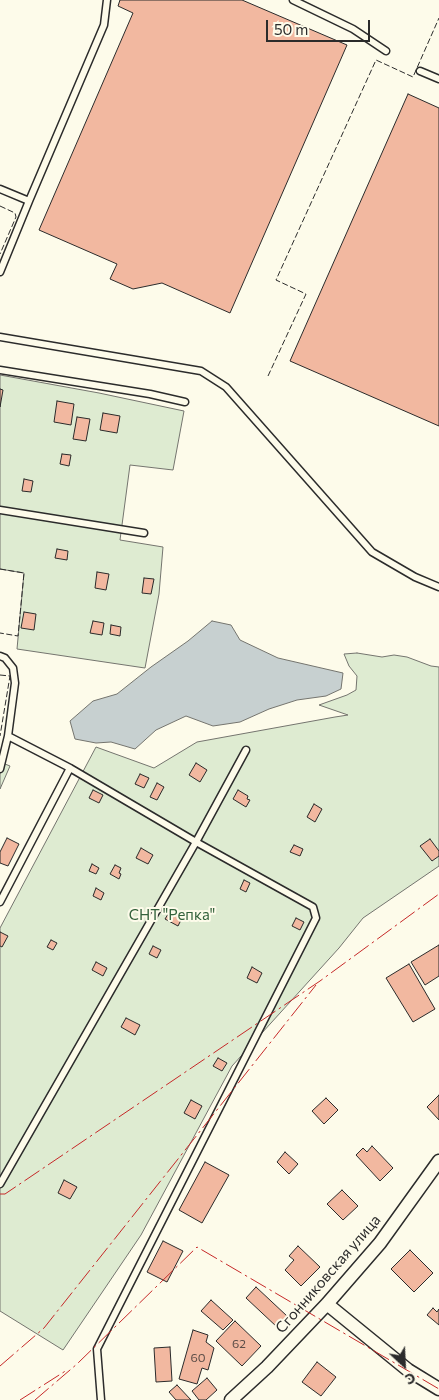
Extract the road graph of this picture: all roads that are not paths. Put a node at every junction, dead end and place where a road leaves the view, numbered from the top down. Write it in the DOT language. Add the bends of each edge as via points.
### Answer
graph roads {
  1 [pos="106,0"];
  2 [pos="293,0"];
  3 [pos="386,51"];
  4 [pos="420,71"];
  5 [pos="439,79"];
  6 [pos="0,189"];
  7 [pos="29,201"];
  8 [pos="0,272"];
  9 [pos="0,337"];
  10 [pos="0,370"];
  11 [pos="185,402"];
  12 [pos="0,510"];
  13 [pos="144,533"];
  14 [pos="439,587"];
  15 [pos="0,656"];
  16 [pos="8,736"];
  17 [pos="246,750"];
  18 [pos="70,768"];
  19 [pos="0,769"];
  20 [pos="196,842"];
  21 [pos="0,902"];
  22 [pos="439,1162"];
  23 [pos="0,1184"];
  24 [pos="327,1304"];
  25 [pos="439,1389"];
  26 [pos="101,1400"];
  27 [pos="231,1400"];
  1 -- 7 [label="lane" via="104,25"];
  2 -- 3 [label="lane" via="353,29"];
  4 -- 5 [label="lane"];
  6 -- 7 [label="lane"];
  7 -- 8 [label="lane"];
  9 -- 14 [label="lane" via="201,370 226,387 372,552"];
  10 -- 11 [label="lane"];
  12 -- 13 [label="lane"];
  15 -- 16 [label="lane" via="13,668 15,683"];
  16 -- 18 [label="lane"];
  16 -- 19 [label="lane"];
  17 -- 20 [label="lane"];
  18 -- 20 [label="lane"];
  18 -- 21 [label="lane"];
  20 -- 23 [label="lane"];
  20 -- 26 [label="lane" via="314,907 316,918 98,1349"];
  22 -- 24 [label="street, Сгонниковская улица" via="380,1243"];
  24 -- 25 [label="street" via="408,1370"];
  24 -- 27 [label="street, Сгонниковская улица"];
}
